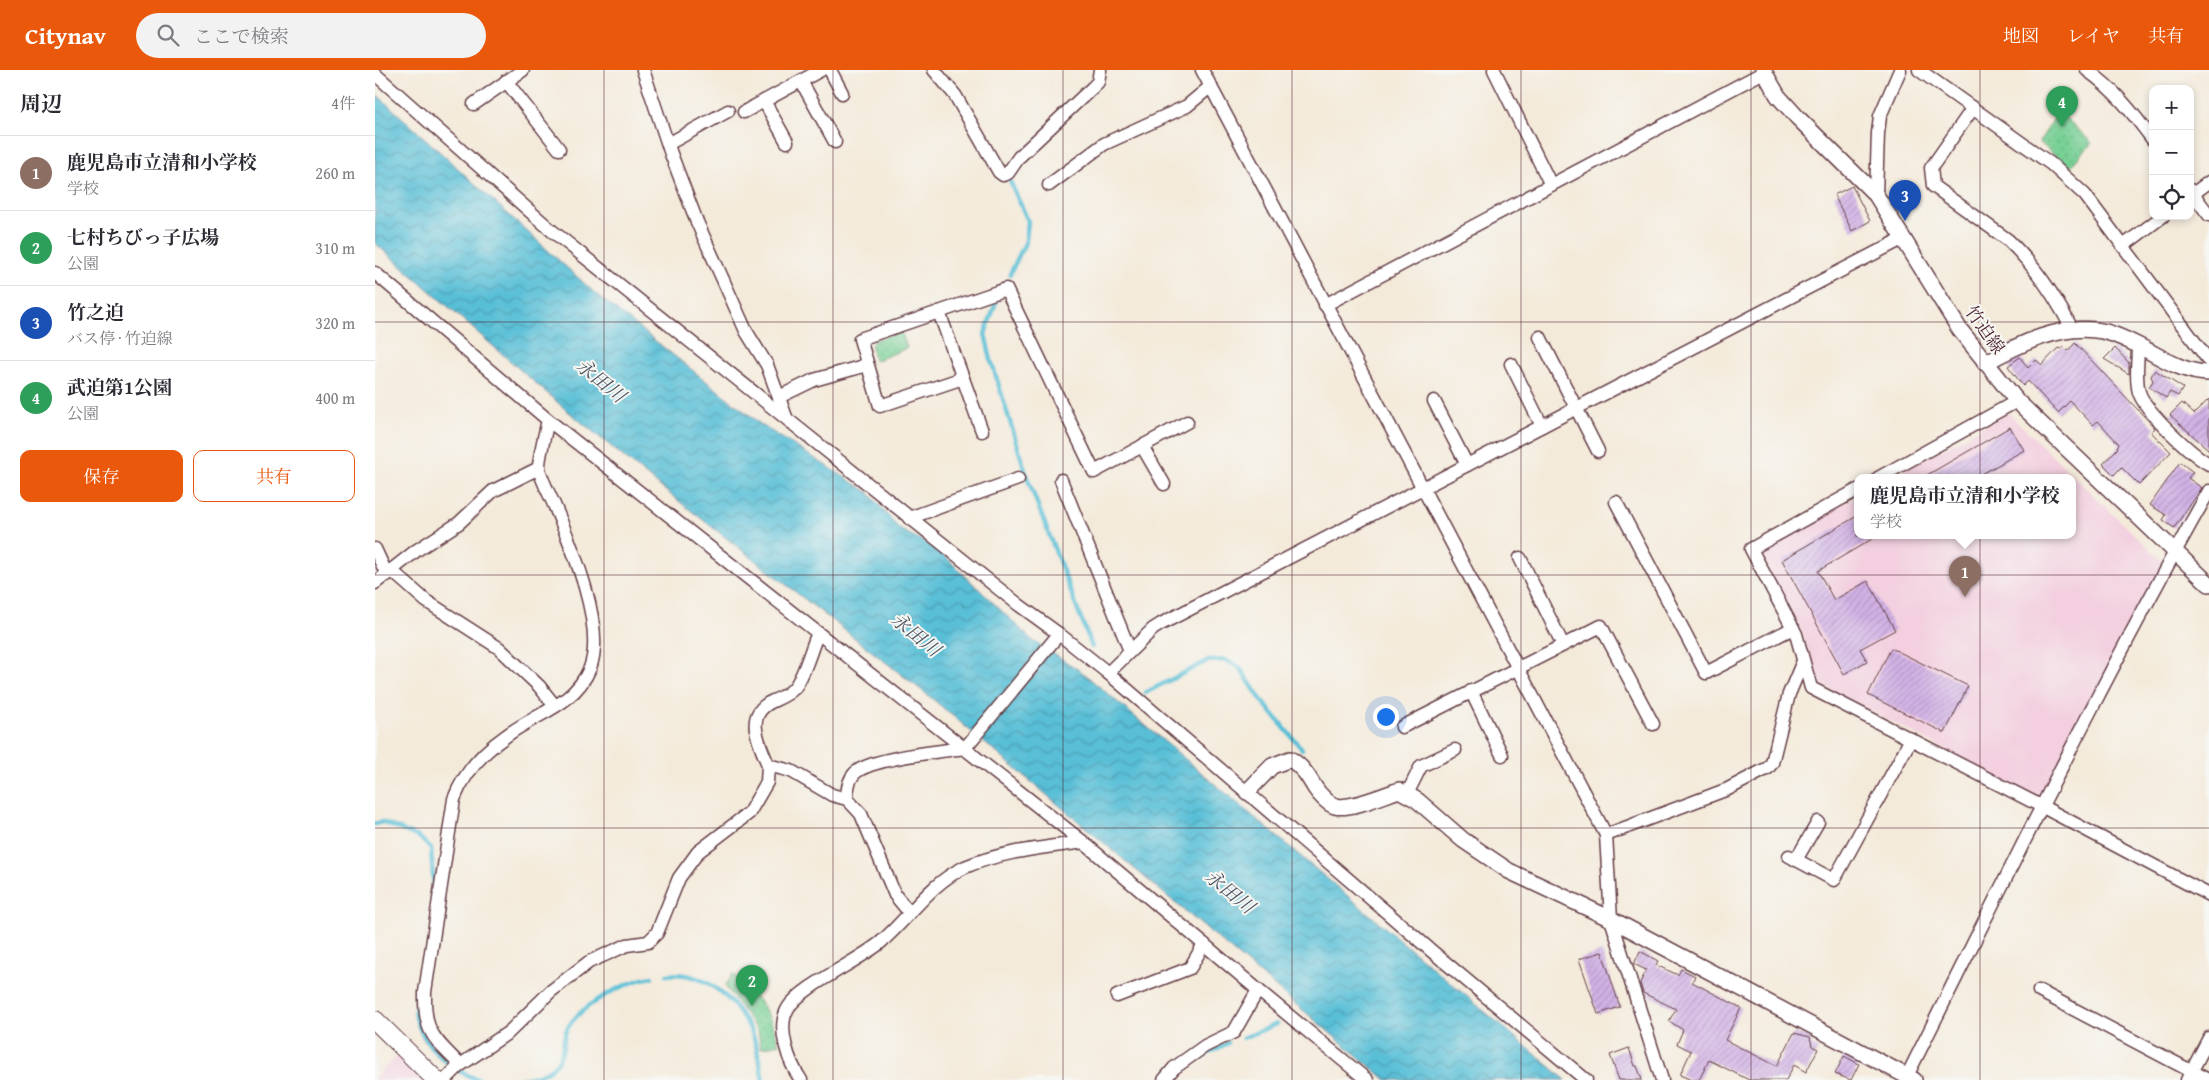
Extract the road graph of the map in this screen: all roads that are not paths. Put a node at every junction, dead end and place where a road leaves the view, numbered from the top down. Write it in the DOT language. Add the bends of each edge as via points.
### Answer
graph roads {
  1 [pos="523,70"];
  2 [pos="643,70"];
  3 [pos="821,70"];
  4 [pos="830,70"];
  5 [pos="934,70"];
  6 [pos="1100,70"];
  7 [pos="1202,70"];
  8 [pos="1494,70"];
  9 [pos="1901,70"];
  10 [pos="1919,70"];
  11 [pos="2087,70"];
  12 [pos="1764,71"];
  13 [pos="375,74"];
  14 [pos="506,81"];
  15 [pos="801,81"];
  16 [pos="1211,86"];
  17 [pos="842,92"];
  18 [pos="764,101"];
  19 [pos="474,104"];
  20 [pos="1973,108"];
  21 [pos="728,111"];
  22 [pos="744,112"];
  23 [pos="2149,135"];
  24 [pos="787,142"];
  25 [pos="835,142"];
  26 [pos="667,144"];
  27 [pos="559,149"];
  28 [pos="2209,182"];
  29 [pos="1049,185"];
  30 [pos="1551,185"];
  31 [pos="2194,191"];
  32 [pos="1876,195"];
  33 [pos="2194,197"];
  34 [pos="2209,215"];
  35 [pos="2158,220"];
  36 [pos="1904,238"];
  37 [pos="2123,246"];
  38 [pos="375,273"];
  39 [pos="1325,305"];
  40 [pos="939,312"];
  41 [pos="2073,331"];
  42 [pos="1540,338"];
  43 [pos="2138,346"];
  44 [pos="2209,361"];
  45 [pos="1985,363"];
  46 [pos="1511,364"];
  47 [pos="867,365"];
  48 [pos="2209,373"];
  49 [pos="963,378"];
  50 [pos="779,397"];
  51 [pos="1434,401"];
  52 [pos="2017,401"];
  53 [pos="1576,408"];
  54 [pos="786,418"];
  55 [pos="548,420"];
  56 [pos="1187,422"];
  57 [pos="1542,426"];
  58 [pos="982,431"];
  59 [pos="1142,446"];
  60 [pos="1598,451"];
  61 [pos="2209,464"];
  62 [pos="1467,465"];
  63 [pos="539,468"];
  64 [pos="1885,474"];
  65 [pos="1017,479"];
  66 [pos="1061,480"];
  67 [pos="1164,484"];
  68 [pos="1422,488"];
  69 [pos="2209,491"];
  70 [pos="1854,492"];
  71 [pos="1616,502"];
  72 [pos="909,518"];
  73 [pos="375,549"];
  74 [pos="2175,551"];
  75 [pos="1520,558"];
  76 [pos="389,572"];
  77 [pos="375,583"];
  78 [pos="2209,584"];
  79 [pos="1793,628"];
  80 [pos="817,633"];
  81 [pos="1059,634"];
  82 [pos="1563,645"];
  83 [pos="1130,652"];
  84 [pos="1803,661"];
  85 [pos="1517,668"];
  86 [pos="1108,673"];
  87 [pos="1471,692"];
  88 [pos="555,706"];
  89 [pos="1653,724"];
  90 [pos="1402,727"];
  91 [pos="1911,739"];
  92 [pos="965,748"];
  93 [pos="1455,750"];
  94 [pos="1502,755"];
  95 [pos="768,765"];
  96 [pos="1247,792"];
  97 [pos="1407,794"];
  98 [pos="847,799"];
  99 [pos="2043,807"];
  100 [pos="1818,822"];
  101 [pos="1606,835"];
  102 [pos="1083,842"];
  103 [pos="2209,895"];
  104 [pos="909,912"];
  105 [pos="1611,919"];
  106 [pos="1203,944"];
  107 [pos="1258,990"];
  108 [pos="2039,991"];
  109 [pos="1117,996"];
  110 [pos="375,1020"];
  111 [pos="2209,1038"];
  112 [pos="459,1066"];
  113 [pos="2189,1076"];
  114 [pos="1905,1077"];
  115 [pos="444,1079"];
  116 [pos="801,1080"];
  117 [pos="1164,1080"];
  118 [pos="1367,1080"];
  119 [pos="1586,1080"];
  120 [pos="1662,1080"];
  121 [pos="2208,1080"];
  1 -- 14 [label="street"];
  2 -- 26 [label="street"];
  3 -- 15 [label="street"];
  4 -- 17 [label="street"];
  5 -- 6 [label="street" via="955,95 1003,175 1093,88"];
  7 -- 16 [label="street"];
  8 -- 30 [label="street"];
  9 -- 32 [label="street" via="1880,116"];
  10 -- 20 [label="street"];
  11 -- 23 [label="street" via="2128,106"];
  12 -- 30 [label="street"];
  12 -- 32 [label="street, 竹迫線" via="1797,117"];
  13 -- 54 [label="street" via="526,209"];
  14 -- 19 [label="street"];
  14 -- 27 [label="street"];
  15 -- 18 [label="street"];
  15 -- 25 [label="street"];
  16 -- 29 [label="street" via="1187,106 1104,144"];
  16 -- 39 [label="street"];
  18 -- 22 [label="street"];
  18 -- 24 [label="street"];
  20 -- 37 [label="street" via="2051,164 2085,195"];
  20 -- 41 [label="street" via="1931,168 1933,186 2019,250 2063,311"];
  21 -- 26 [label="street"];
  26 -- 50 [label="street" via="697,222 746,331 767,365"];
  28 -- 31 [label="street"];
  30 -- 39 [label="street"];
  32 -- 36 [label="street, 竹迫線"];
  33 -- 34 [label="street"];
  35 -- 37 [label="street"];
  36 -- 45 [label="street, 竹迫線" via="1960,330"];
  36 -- 53 [label="street"];
  37 -- 44 [label="street"];
  38 -- 55 [label="street"];
  39 -- 68 [label="street"];
  40 -- 47 [label="street" via="860,339"];
  40 -- 49 [label="street"];
  40 -- 59 [label="street" via="1006,289 1094,472"];
  41 -- 43 [label="street" via="2101,331"];
  41 -- 45 [label="street" via="2038,338"];
  42 -- 53 [label="street"];
  43 -- 48 [label="street" via="2173,364"];
  43 -- 61 [label="street" via="2137,381 2143,402 2173,434"];
  45 -- 52 [label="street, 竹迫線"];
  46 -- 57 [label="street"];
  47 -- 49 [label="street" via="880,406"];
  47 -- 50 [label="street" via="814,380"];
  49 -- 58 [label="street"];
  50 -- 54 [label="street"];
  51 -- 62 [label="street"];
  52 -- 64 [label="street"];
  52 -- 74 [label="street, 竹迫線"];
  53 -- 57 [label="street"];
  53 -- 60 [label="street"];
  54 -- 72 [label="street"];
  55 -- 63 [label="street"];
  55 -- 80 [label="street"];
  56 -- 59 [label="street"];
  57 -- 62 [label="street"];
  59 -- 67 [label="street"];
  62 -- 68 [label="street"];
  63 -- 76 [label="street" via="493,491 459,523"];
  63 -- 88 [label="street" via="569,540 594,627 595,646 583,682 571,697"];
  65 -- 72 [label="street"];
  66 -- 83 [label="street"];
  68 -- 83 [label="street" via="1161,624"];
  68 -- 85 [label="street"];
  69 -- 74 [label="street"];
  70 -- 79 [label="street" via="1751,549"];
  71 -- 79 [label="street" via="1706,673"];
  72 -- 81 [label="street"];
  73 -- 76 [label="street"];
  74 -- 78 [label="street, 竹迫線"];
  74 -- 99 [label="street"];
  75 -- 82 [label="street"];
  76 -- 77 [label="street"];
  76 -- 88 [label="street" via="499,648"];
  79 -- 84 [label="street"];
  80 -- 92 [label="street"];
  80 -- 95 [label="street" via="795,688 759,710 756,717 755,728"];
  81 -- 86 [label="street"];
  81 -- 92 [label="street"];
  82 -- 85 [label="street"];
  82 -- 89 [label="street" via="1601,626"];
  83 -- 86 [label="street"];
  84 -- 91 [label="street" via="1811,688"];
  84 -- 101 [label="street" via="1789,694 1769,768 1728,789"];
  85 -- 87 [label="street"];
  85 -- 101 [label="street"];
  86 -- 96 [label="street"];
  87 -- 90 [label="street"];
  87 -- 94 [label="street"];
  88 -- 112 [label="street" via="506,735 485,753 460,782 454,799 424,1011 427,1027"];
  91 -- 99 [label="street"];
  91 -- 100 [label="street" via="1833,880 1792,858"];
  92 -- 98 [label="street" via="869,766 855,773 850,780"];
  92 -- 102 [label="street"];
  93 -- 97 [label="street" via="1421,766"];
  95 -- 98 [label="street" via="791,771 832,795"];
  95 -- 112 [label="street" via="767,782 749,813 698,852 679,878 657,934 647,942 627,945 589,962 551,991 509,1032"];
  96 -- 97 [label="street" via="1272,766 1290,759 1306,772 1317,792 1335,806 1348,806 1399,790"];
  96 -- 119 [label="street"];
  97 -- 105 [label="street" via="1463,840 1509,871"];
  98 -- 104 [label="street" via="861,814 895,895"];
  99 -- 103 [label="street"];
  99 -- 114 [label="street"];
  101 -- 105 [label="street"];
  102 -- 104 [label="street" via="989,858 942,881"];
  102 -- 106 [label="street"];
  104 -- 116 [label="street" via="881,942 806,992 789,1008 784,1026 785,1038"];
  105 -- 114 [label="street"];
  105 -- 120 [label="street"];
  106 -- 107 [label="street"];
  106 -- 109 [label="street" via="1190,968"];
  107 -- 117 [label="street" via="1234,1032 1205,1046 1174,1068"];
  107 -- 118 [label="street"];
  108 -- 113 [label="street"];
  110 -- 115 [label="main road"];
  111 -- 113 [label="street"];
  112 -- 115 [label="street"];
  113 -- 121 [label="street"];
}
